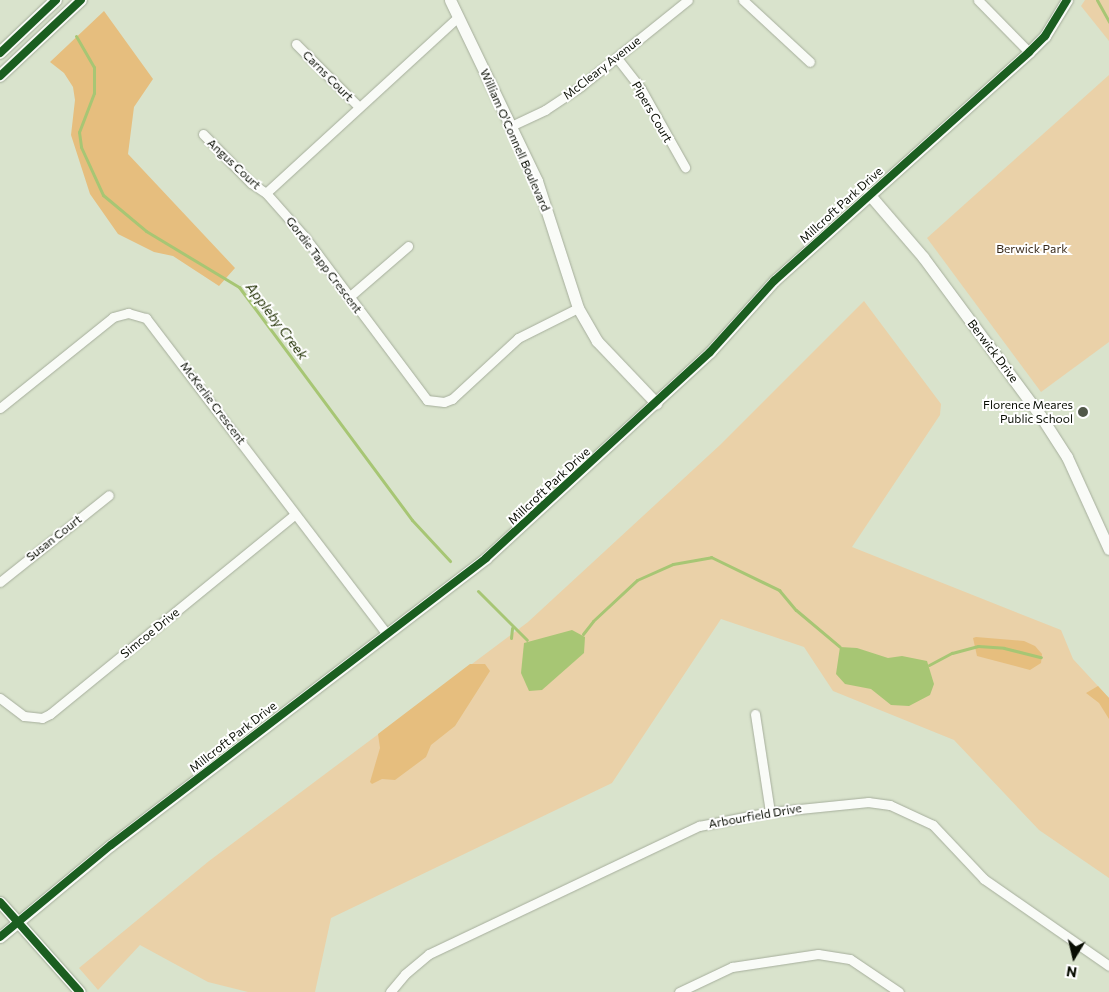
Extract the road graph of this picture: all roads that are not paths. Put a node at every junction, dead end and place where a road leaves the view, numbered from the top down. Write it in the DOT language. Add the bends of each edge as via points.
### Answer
graph roads {
  1 [pos="56,0"];
  2 [pos="81,0"];
  3 [pos="451,0"];
  4 [pos="688,0"];
  5 [pos="743,0"];
  6 [pos="978,0"];
  7 [pos="1067,0"];
  8 [pos="458,17"];
  9 [pos="296,44"];
  10 [pos="1029,52"];
  11 [pos="0,53"];
  12 [pos="617,58"];
  13 [pos="810,62"];
  14 [pos="0,76"];
  15 [pos="359,107"];
  16 [pos="511,126"];
  17 [pos="203,134"];
  18 [pos="686,167"];
  19 [pos="266,193"];
  20 [pos="870,194"];
  21 [pos="408,246"];
  22 [pos="349,297"];
  23 [pos="578,308"];
  24 [pos="656,403"];
  25 [pos="0,408"];
  26 [pos="109,495"];
  27 [pos="294,515"];
  28 [pos="1109,549"];
  29 [pos="0,582"];
  30 [pos="386,633"];
  31 [pos="0,698"];
  32 [pos="755,714"];
  33 [pos="770,812"];
  34 [pos="0,902"];
  35 [pos="18,922"];
  36 [pos="0,937"];
  37 [pos="1109,966"];
  38 [pos="80,992"];
  39 [pos="390,992"];
  40 [pos="679,992"];
  41 [pos="899,992"];
  1 -- 11 [label="main road"];
  2 -- 14 [label="main road"];
  3 -- 8 [label="street, William O'Connell Boulevard"];
  4 -- 12 [label="street, McCleary Avenue"];
  5 -- 13 [label="street"];
  6 -- 10 [label="street"];
  7 -- 10 [label="street, Millcroft Park Drive" via="1045,36"];
  8 -- 15 [label="street"];
  8 -- 16 [label="street, William O'Connell Boulevard"];
  9 -- 15 [label="street, Carns Court"];
  10 -- 20 [label="street, Millcroft Park Drive"];
  12 -- 16 [label="street, McCleary Avenue" via="545,110"];
  12 -- 18 [label="street, Pipers Court" via="641,89"];
  15 -- 19 [label="street"];
  16 -- 23 [label="street, William O'Connell Boulevard" via="546,205"];
  17 -- 19 [label="street, Angus Court" via="251,183"];
  19 -- 22 [label="street, Gordie Tapp Crescent" via="304,236"];
  20 -- 24 [label="street, Millcroft Park Drive" via="774,281 710,352"];
  20 -- 28 [label="street, Berwick Drive" via="923,257 1040,415 1067,457"];
  21 -- 22 [label="street"];
  22 -- 23 [label="street, Gordie Tapp Crescent" via="421,395 436,403 452,399 518,338"];
  23 -- 24 [label="street, William O'Connell Boulevard" via="596,340"];
  24 -- 30 [label="street, Millcroft Park Drive" via="486,558"];
  25 -- 27 [label="street, McKerlie Crescent" via="113,318 128,313 140,315 150,321 172,347"];
  26 -- 29 [label="street, Susan Court"];
  27 -- 30 [label="street, McKerlie Crescent"];
  27 -- 31 [label="street, Simcoe Drive" via="50,714 42,718 24,716"];
  30 -- 35 [label="street, Millcroft Park Drive" via="111,845"];
  32 -- 33 [label="street"];
  33 -- 37 [label="street, Arbourfield Drive" via="868,802 890,805 915,814 933,825 1000,892"];
  33 -- 39 [label="street, Arbourfield Drive" via="699,826 567,887 429,954 404,974"];
  34 -- 35 [label="street"];
  35 -- 36 [label="street, Millcroft Park Drive"];
  35 -- 38 [label="street"];
  40 -- 41 [label="street" via="732,967 818,954 850,959"];
}
